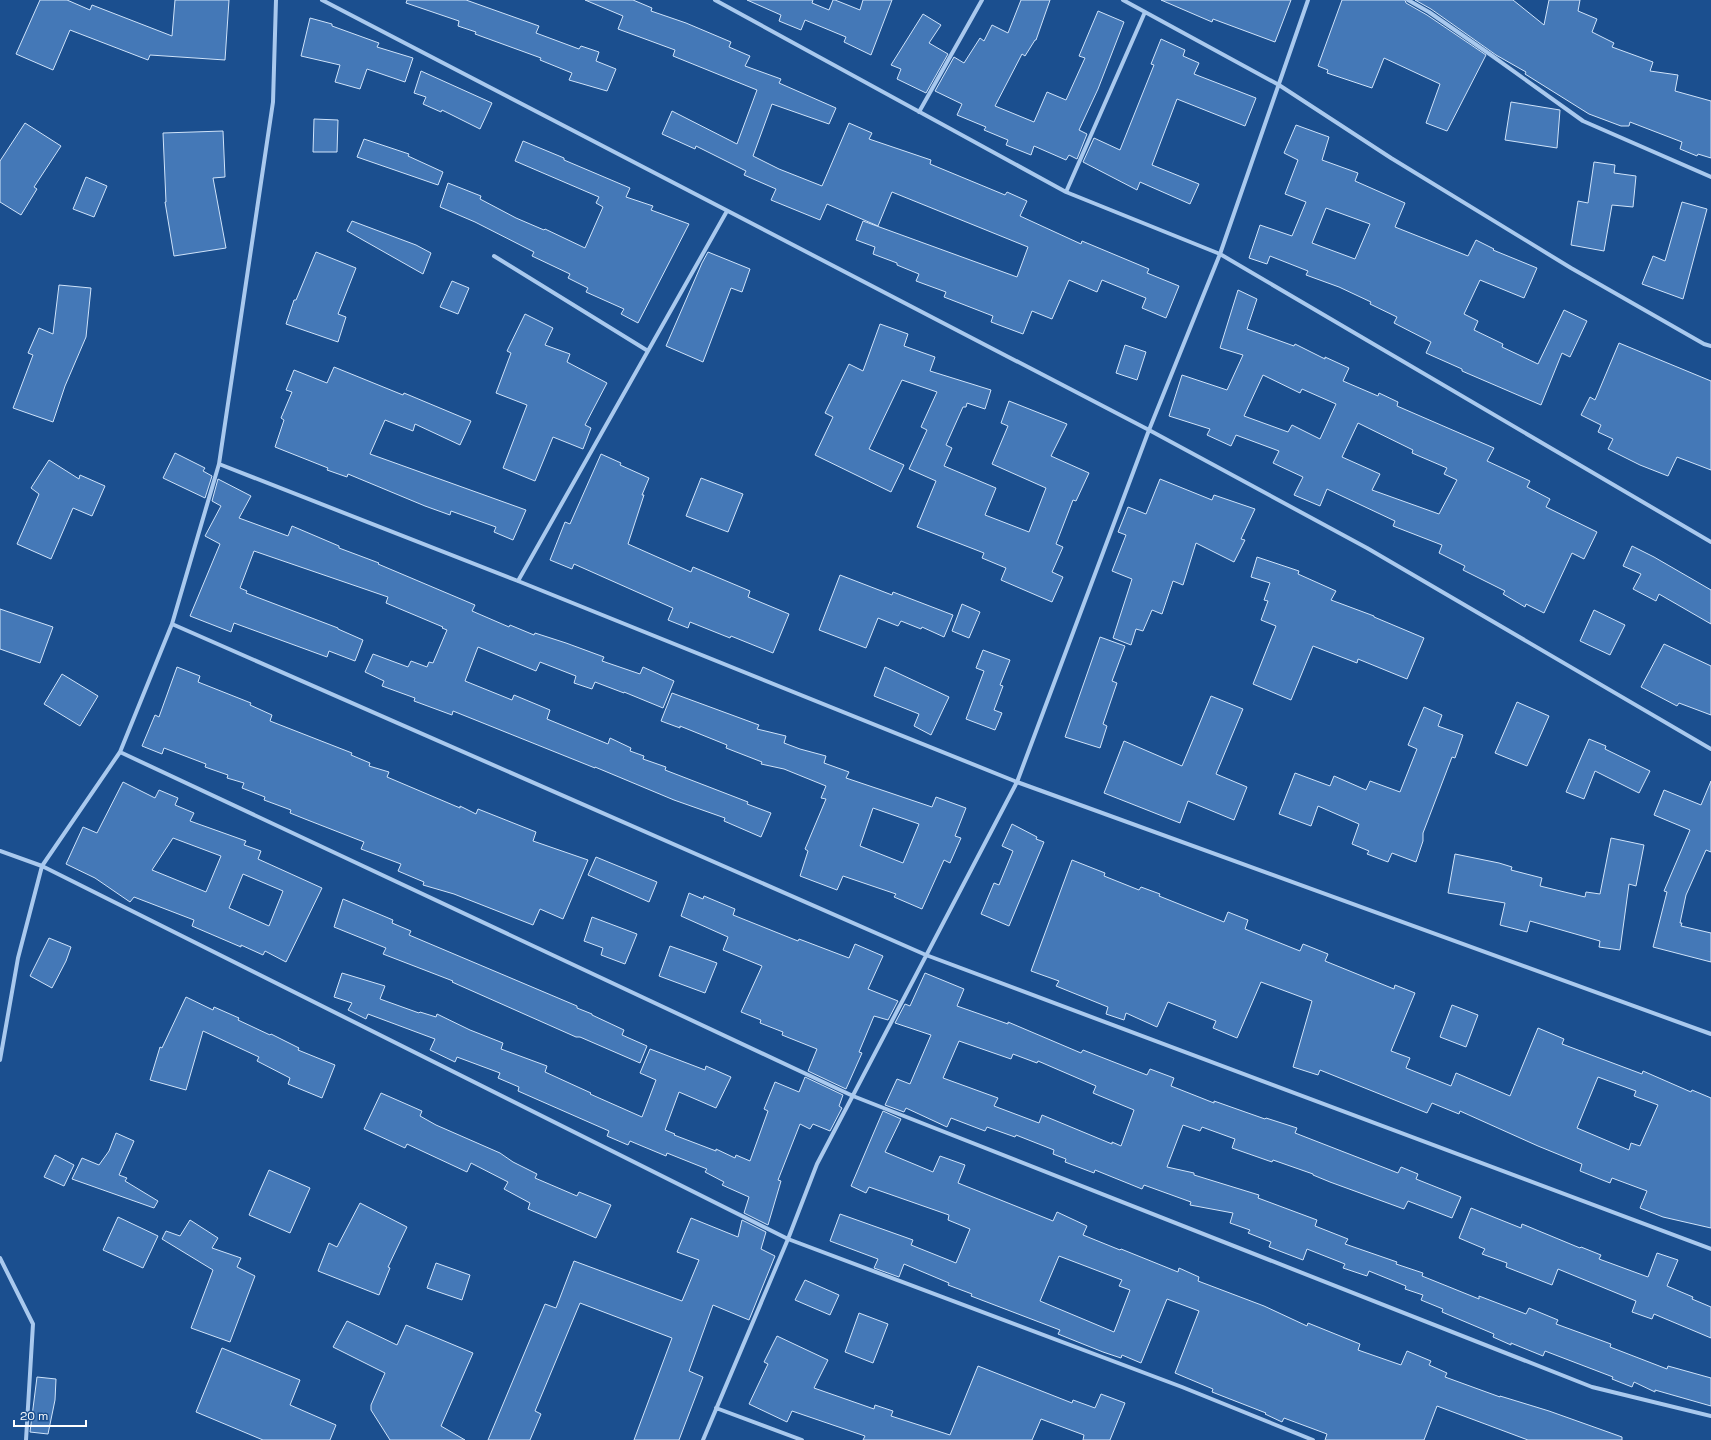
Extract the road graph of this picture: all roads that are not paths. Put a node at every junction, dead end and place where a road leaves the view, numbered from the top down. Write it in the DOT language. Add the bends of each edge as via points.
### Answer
graph roads {
  1 [pos="276,0"];
  2 [pos="322,0"];
  3 [pos="715,0"];
  4 [pos="982,0"];
  5 [pos="1123,0"];
  6 [pos="1308,0"];
  7 [pos="1408,0"];
  8 [pos="1146,12"];
  9 [pos="1279,85"];
  10 [pos="919,112"];
  11 [pos="1711,177"];
  12 [pos="1066,192"];
  13 [pos="727,211"];
  14 [pos="1220,254"];
  15 [pos="494,256"];
  16 [pos="1711,346"];
  17 [pos="648,352"];
  18 [pos="1149,430"];
  19 [pos="219,464"];
  20 [pos="1711,542"];
  21 [pos="518,581"];
  22 [pos="172,624"];
  23 [pos="1711,749"];
  24 [pos="120,752"];
  25 [pos="1017,782"];
  26 [pos="0,851"];
  27 [pos="42,866"];
  28 [pos="926,955"];
  29 [pos="1711,1034"];
  30 [pos="0,1060"];
  31 [pos="853,1096"];
  32 [pos="788,1239"];
  33 [pos="1711,1249"];
  34 [pos="0,1258"];
  35 [pos="716,1408"];
  36 [pos="1711,1416"];
  37 [pos="26,1440"];
  38 [pos="704,1440"];
  39 [pos="802,1440"];
  40 [pos="1313,1440"];
  1 -- 19 [label="street" via="274,102"];
  2 -- 13 [label="street"];
  3 -- 10 [label="street"];
  4 -- 10 [label="street"];
  5 -- 8 [label="street"];
  6 -- 9 [label="street"];
  7 -- 11 [label="street" via="1479,46 1583,121"];
  8 -- 9 [label="street"];
  8 -- 12 [label="street"];
  9 -- 14 [label="street"];
  9 -- 16 [label="street" via="1391,158 1571,268"];
  10 -- 12 [label="street"];
  12 -- 14 [label="street"];
  13 -- 17 [label="street"];
  13 -- 18 [label="street"];
  14 -- 18 [label="street"];
  14 -- 20 [label="street"];
  15 -- 17 [label="street"];
  17 -- 21 [label="street"];
  18 -- 23 [label="street" via="1366,548"];
  18 -- 25 [label="street"];
  19 -- 21 [label="street"];
  19 -- 22 [label="street"];
  21 -- 25 [label="street"];
  22 -- 24 [label="street"];
  22 -- 28 [label="street"];
  24 -- 27 [label="street"];
  24 -- 31 [label="street"];
  25 -- 28 [label="street"];
  25 -- 29 [label="street"];
  26 -- 27 [label="street"];
  27 -- 30 [label="street" via="18,958"];
  27 -- 32 [label="street"];
  28 -- 31 [label="street"];
  28 -- 33 [label="street"];
  31 -- 32 [label="street" via="817,1164"];
  31 -- 36 [label="street" via="1592,1386"];
  32 -- 35 [label="street"];
  32 -- 40 [label="street" via="1182,1387"];
  34 -- 37 [label="street" via="33,1324"];
  35 -- 38 [label="street"];
  35 -- 39 [label="street"];
}
